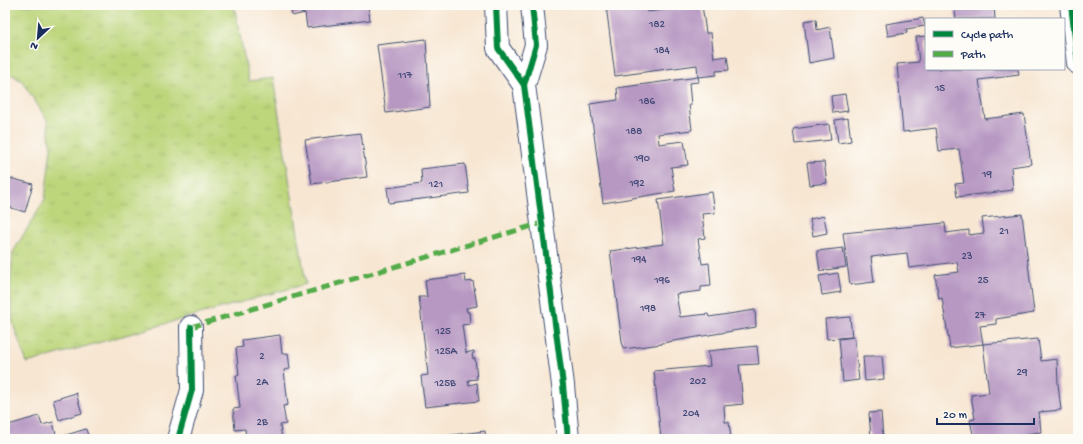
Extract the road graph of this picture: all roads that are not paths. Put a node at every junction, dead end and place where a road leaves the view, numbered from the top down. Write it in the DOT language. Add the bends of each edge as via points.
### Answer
graph roads {
  1 [pos="496,5"];
  2 [pos="532,5"];
  3 [pos="1071,5"];
  4 [pos="1078,62"];
  5 [pos="524,86"];
  6 [pos="191,327"];
  7 [pos="178,439"];
  8 [pos="568,439"];
  1 -- 5 [label="street" via="498,48"];
  2 -- 5 [label="street" via="536,45"];
  3 -- 4 [label="street"];
  5 -- 8 [label="street"];
  6 -- 7 [label="street" via="192,390"];
}
